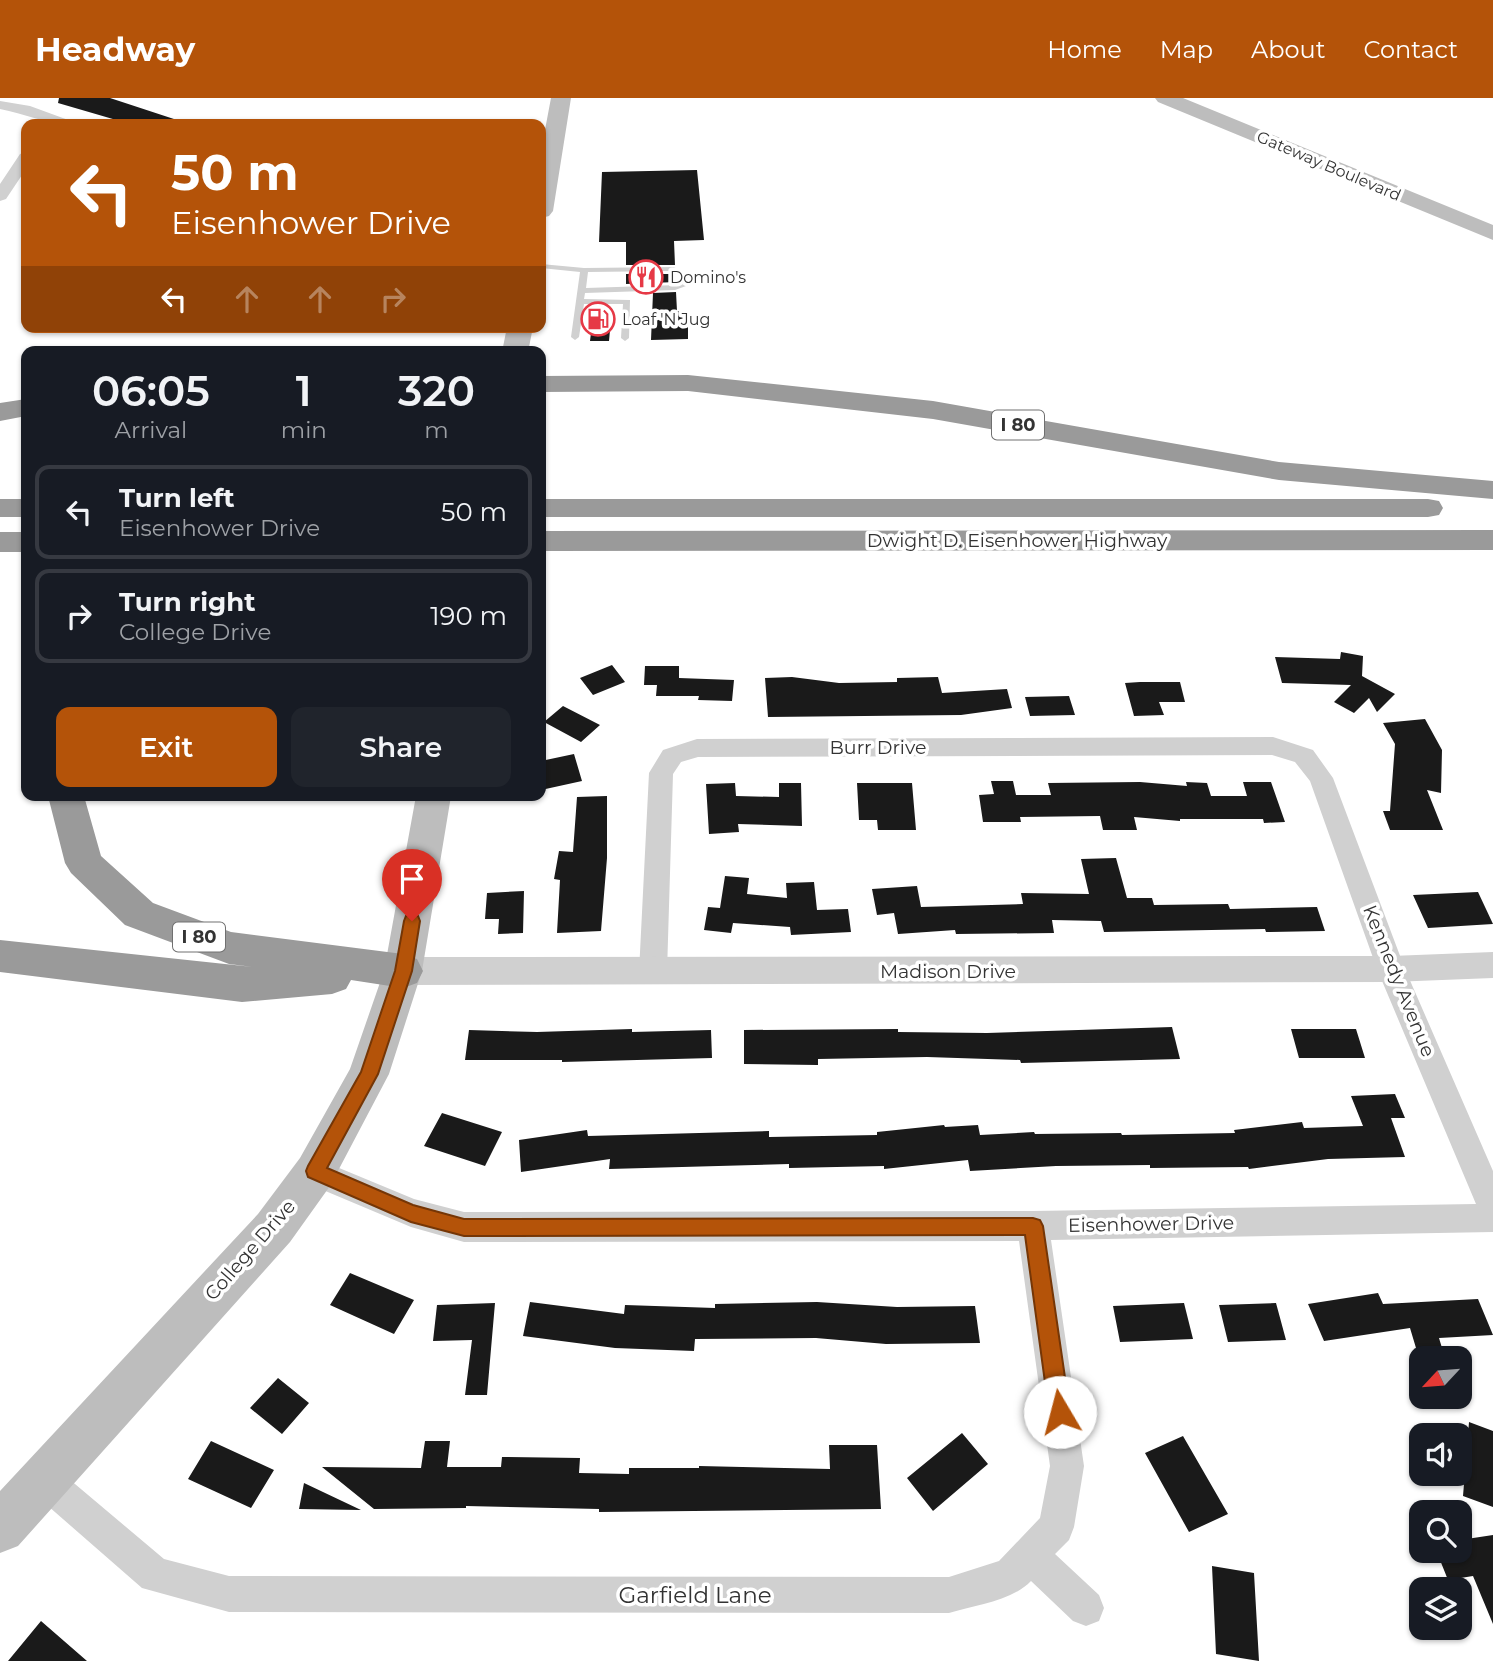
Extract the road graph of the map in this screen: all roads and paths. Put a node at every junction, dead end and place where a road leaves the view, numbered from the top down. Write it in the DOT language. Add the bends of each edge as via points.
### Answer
graph roads {
  1 [pos="561,98"];
  2 [pos="1165,98"];
  3 [pos="0,105"];
  4 [pos="50,119"];
  5 [pos="21,164"];
  6 [pos="546,183"];
  7 [pos="0,196"];
  8 [pos="1493,233"];
  9 [pos="546,267"];
  10 [pos="584,270"];
  11 [pos="580,296"];
  12 [pos="575,337"];
  13 [pos="625,338"];
  14 [pos="546,384"];
  15 [pos="21,409"];
  16 [pos="0,412"];
  17 [pos="1493,490"];
  18 [pos="0,508"];
  19 [pos="21,508"];
  20 [pos="546,508"];
  21 [pos="1493,508"];
  22 [pos="1493,540"];
  23 [pos="546,541"];
  24 [pos="0,542"];
  25 [pos="21,542"];
  26 [pos="1304,756"];
  27 [pos="67,801"];
  28 [pos="433,801"];
  29 [pos="0,956"];
  30 [pos="1493,965"];
  31 [pos="1391,969"];
  32 [pos="403,971"];
  33 [pos="653,972"];
  34 [pos="315,1171"];
  35 [pos="1493,1207"];
  36 [pos="1493,1218"];
  37 [pos="1033,1226"];
  38 [pos="44,1480"];
  39 [pos="0,1528"];
  40 [pos="1030,1555"];
  41 [pos="1086,1608"];
  1 -- 6 [label="main road"];
  2 -- 8 [label="main road, Gateway Boulevard"];
  3 -- 4 [label="street"];
  5 -- 7 [label="street"];
  9 -- 10 [label="lane"];
  10 -- 11 [label="lane"];
  10 -- 11 [label="lane" via="674,269 682,272 682,284 670,289"];
  11 -- 12 [label="lane"];
  11 -- 13 [label="lane" via="627,302"];
  14 -- 17 [label="highway, I 80" via="688,383 933,410 1279,471"];
  15 -- 16 [label="highway"];
  18 -- 19 [label="highway"];
  20 -- 21 [label="highway, Dwight D. Eisenhower Highway"];
  22 -- 23 [label="highway, Dwight D. Eisenhower Highway"];
  24 -- 25 [label="highway"];
  26 -- 31 [label="street, Kennedy Avenue" via="1321,778"];
  26 -- 33 [label="street, Burr Drive" via="1273,746 696,748 672,756 661,773"];
  27 -- 32 [label="highway, I 80" via="84,863 139,914 229,948"];
  28 -- 32 [label="main road, College Drive"];
  29 -- 32 [label="highway" via="242,985"];
  30 -- 31 [label="street, Madison Drive"];
  31 -- 33 [label="street, Madison Drive"];
  31 -- 35 [label="street, Kennedy Avenue"];
  32 -- 33 [label="street, Madison Drive"];
  32 -- 34 [label="main road, College Drive" via="369,1074"];
  34 -- 37 [label="street, Eisenhower Drive" via="411,1213 464,1227"];
  34 -- 38 [label="main road, College Drive" via="274,1228"];
  36 -- 37 [label="street, Eisenhower Drive"];
  37 -- 40 [label="street, Garfield Lane" via="1068,1466 1056,1527"];
  38 -- 39 [label="main road, College Drive"];
  38 -- 40 [label="street, Garfield Lane" via="155,1575 229,1594 949,1595 1010,1576"];
  40 -- 41 [label="street"];
}
